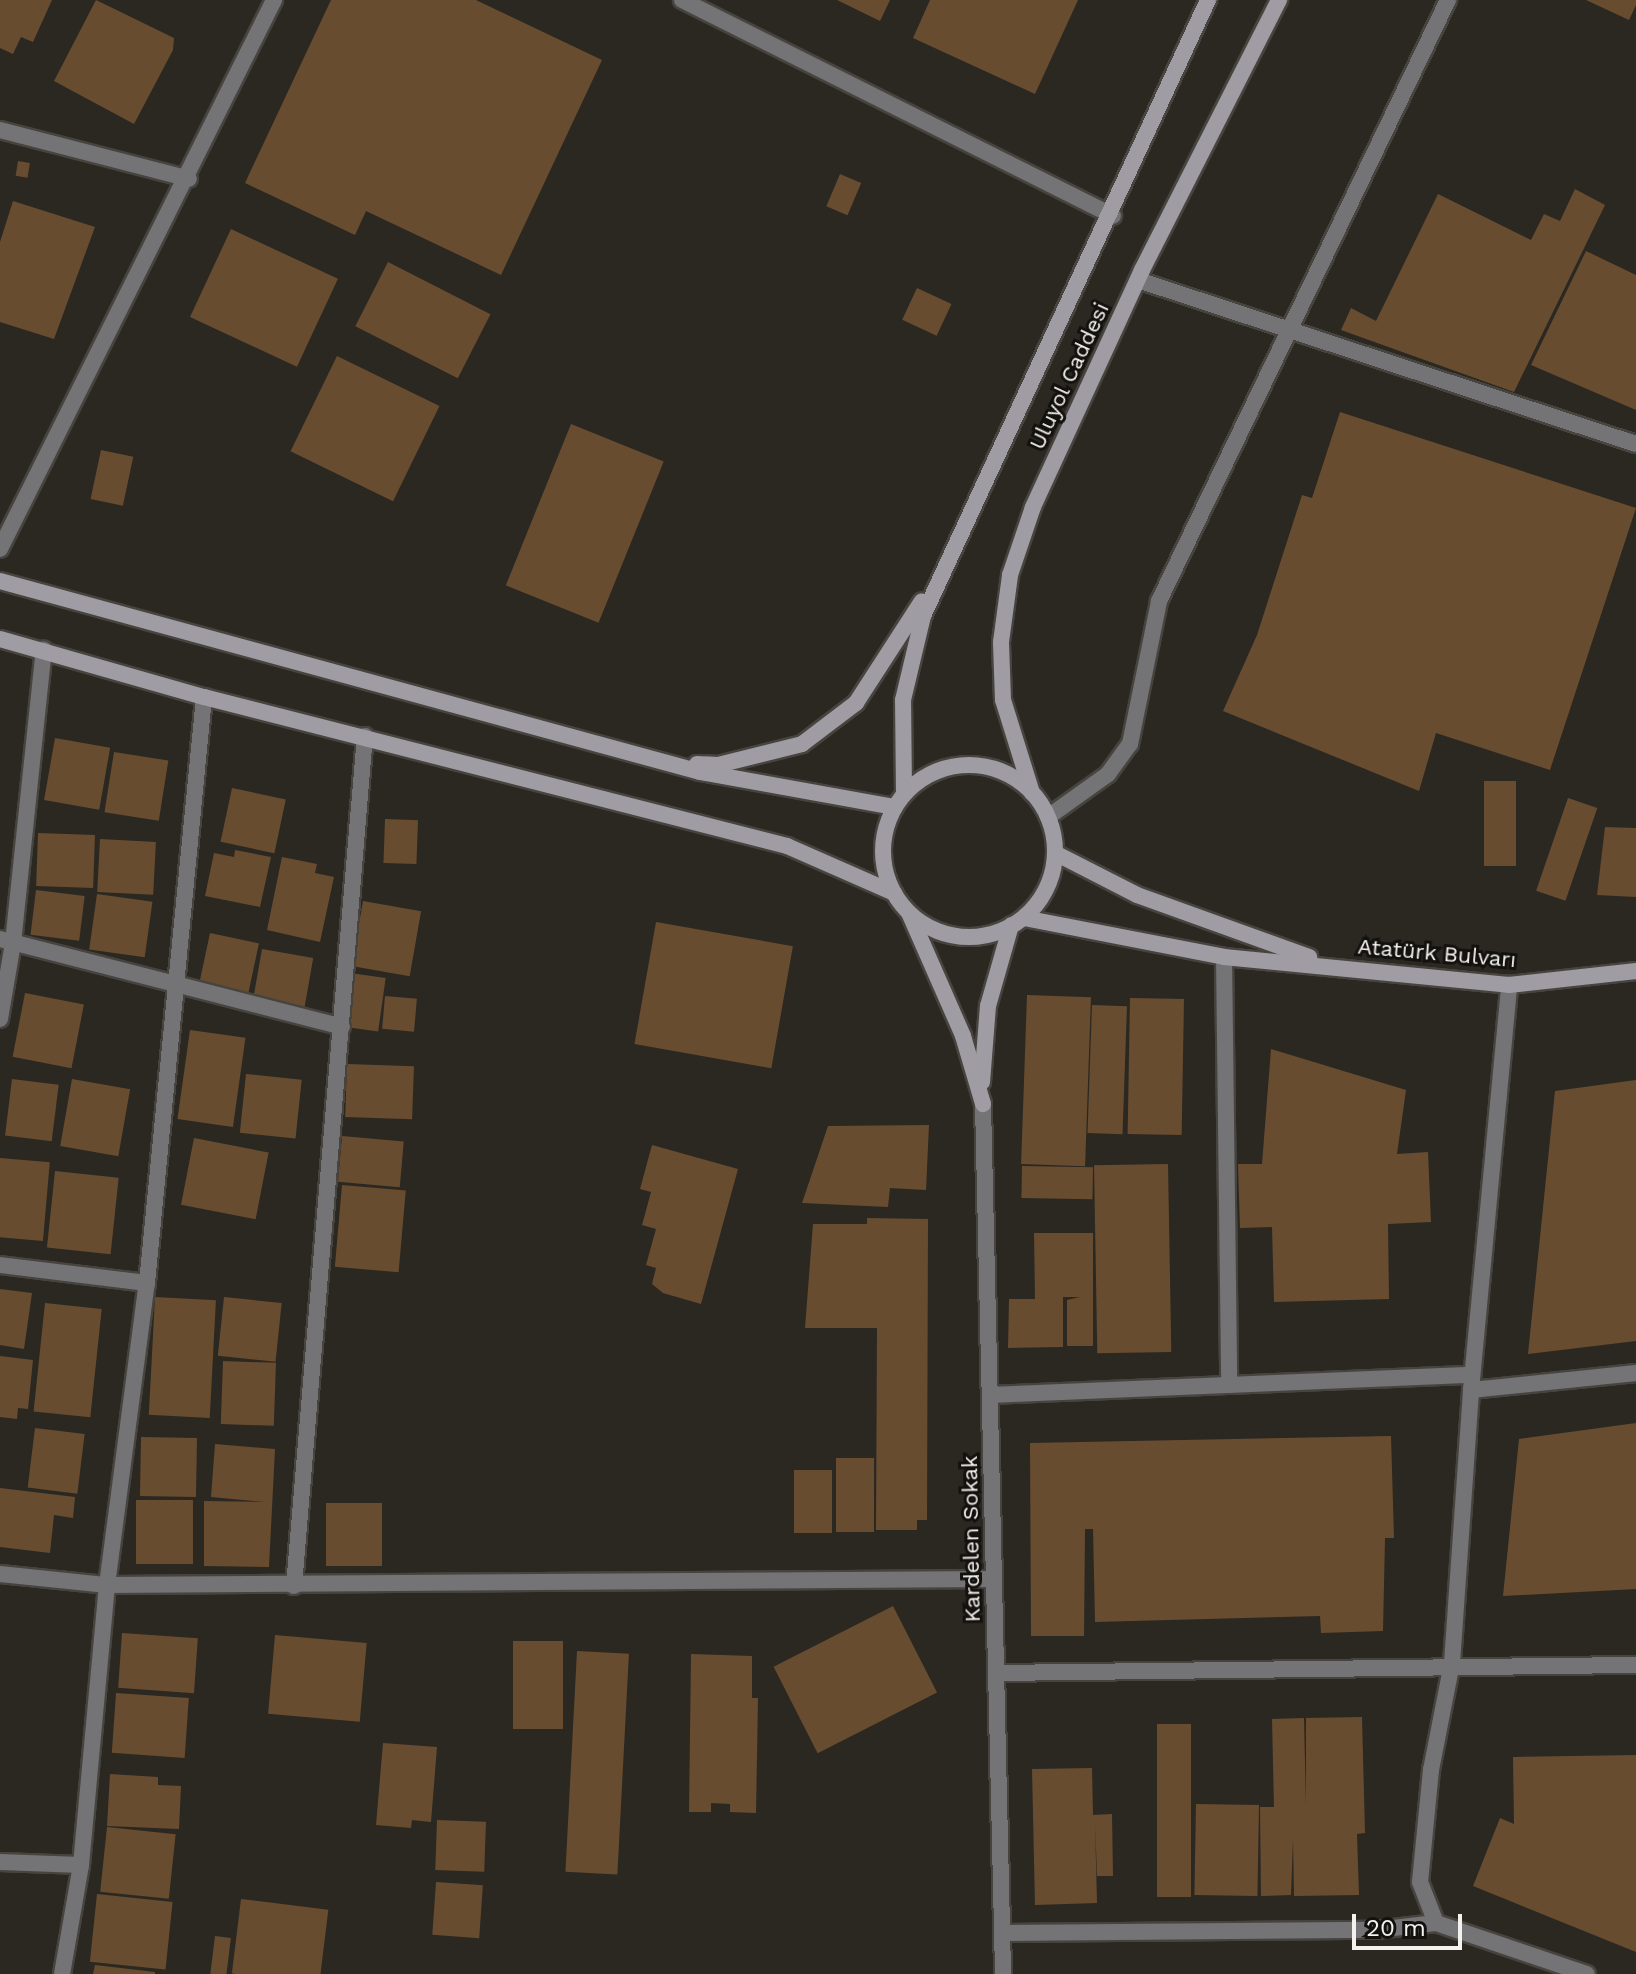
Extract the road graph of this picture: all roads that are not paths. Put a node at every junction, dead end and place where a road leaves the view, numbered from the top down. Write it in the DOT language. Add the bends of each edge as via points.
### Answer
graph roads {
  1 [pos="274,0"];
  2 [pos="682,0"];
  3 [pos="1208,0"];
  4 [pos="1279,0"];
  5 [pos="1448,0"];
  6 [pos="0,130"];
  7 [pos="189,179"];
  8 [pos="1113,216"];
  9 [pos="1138,280"];
  10 [pos="1289,330"];
  11 [pos="1636,444"];
  12 [pos="0,549"];
  13 [pos="946,567"];
  14 [pos="0,581"];
  15 [pos="0,639"];
  16 [pos="44,650"];
  17 [pos="204,697"];
  18 [pos="365,736"];
  19 [pos="666,762"];
  20 [pos="1032,793"];
  21 [pos="900,800"];
  22 [pos="1048,817"];
  23 [pos="1055,853"];
  24 [pos="894,893"];
  25 [pos="907,911"];
  26 [pos="1018,922"];
  27 [pos="7,941"];
  28 [pos="1224,957"];
  29 [pos="1329,964"];
  30 [pos="1636,971"];
  31 [pos="1509,985"];
  32 [pos="179,987"];
  33 [pos="0,1019"];
  34 [pos="342,1027"];
  35 [pos="983,1104"];
  36 [pos="0,1265"];
  37 [pos="147,1283"];
  38 [pos="1636,1373"];
  39 [pos="1472,1383"];
  40 [pos="1229,1385"];
  41 [pos="990,1395"];
  42 [pos="0,1574"];
  43 [pos="994,1579"];
  44 [pos="107,1585"];
  45 [pos="294,1586"];
  46 [pos="1452,1663"];
  47 [pos="1636,1665"];
  48 [pos="996,1673"];
  49 [pos="0,1862"];
  50 [pos="81,1865"];
  51 [pos="1436,1923"];
  52 [pos="1003,1933"];
  53 [pos="62,1974"];
  54 [pos="1003,1974"];
  55 [pos="1587,1974"];
  1 -- 7 [label="street"];
  2 -- 8 [label="street"];
  3 -- 8 [label="main road, Uluyol Caddesi"];
  4 -- 9 [label="main road, Uluyol Caddesi"];
  5 -- 10 [label="street"];
  6 -- 7 [label="street"];
  7 -- 12 [label="street"];
  8 -- 13 [label="main road, Uluyol Caddesi"];
  9 -- 10 [label="street"];
  9 -- 20 [label="main road, Uluyol Caddesi" via="1033,507 1010,575 1001,642 1003,700"];
  10 -- 11 [label="street"];
  10 -- 22 [label="street" via="1159,601 1130,744 1108,774"];
  13 -- 19 [label="main road" via="856,703 802,744 718,765"];
  13 -- 21 [label="main road, Uluyol Caddesi" via="923,616 903,700"];
  14 -- 19 [label="main road"];
  15 -- 16 [label="main road"];
  16 -- 17 [label="main road"];
  16 -- 27 [label="street"];
  17 -- 18 [label="main road"];
  17 -- 32 [label="street"];
  18 -- 24 [label="main road" via="787,846"];
  18 -- 34 [label="street"];
  19 -- 21 [label="main road" via="833,799"];
  20 -- 21 [label="main road" via="1010,775 983,766 954,766 927,775"];
  20 -- 22 [label="main road"];
  21 -- 24 [label="main road" via="882,845 885,874"];
  22 -- 23 [label="main road"];
  23 -- 26 [label="main road" via="1051,878"];
  23 -- 29 [label="main road" via="1137,895"];
  24 -- 25 [label="main road"];
  25 -- 26 [label="main road" via="942,934 971,938"];
  25 -- 35 [label="main road" via="963,1036"];
  26 -- 28 [label="main road"];
  26 -- 35 [label="main road" via="988,1006"];
  27 -- 32 [label="street"];
  27 -- 33 [label="street"];
  28 -- 29 [label="main road"];
  28 -- 40 [label="street"];
  29 -- 31 [label="main road, Atatürk Bulvarı"];
  30 -- 31 [label="main road, Atatürk Bulvarı"];
  31 -- 39 [label="street"];
  32 -- 34 [label="street"];
  32 -- 37 [label="street"];
  34 -- 45 [label="street"];
  35 -- 41 [label="street, Kardelen Sokak"];
  36 -- 37 [label="street"];
  37 -- 44 [label="street"];
  38 -- 39 [label="street"];
  39 -- 40 [label="street"];
  39 -- 46 [label="street"];
  40 -- 41 [label="street"];
  41 -- 43 [label="street, Kardelen Sokak"];
  42 -- 44 [label="street"];
  43 -- 45 [label="street"];
  43 -- 48 [label="street, Kardelen Sokak"];
  44 -- 45 [label="street"];
  44 -- 50 [label="street"];
  46 -- 47 [label="street"];
  46 -- 48 [label="street"];
  46 -- 51 [label="street" via="1431,1770 1420,1882"];
  48 -- 52 [label="street, Kardelen Sokak"];
  49 -- 50 [label="street"];
  50 -- 53 [label="street"];
  51 -- 52 [label="street" via="1376,1930"];
  51 -- 55 [label="street"];
  52 -- 54 [label="street, Kardelen Sokak"];
}
